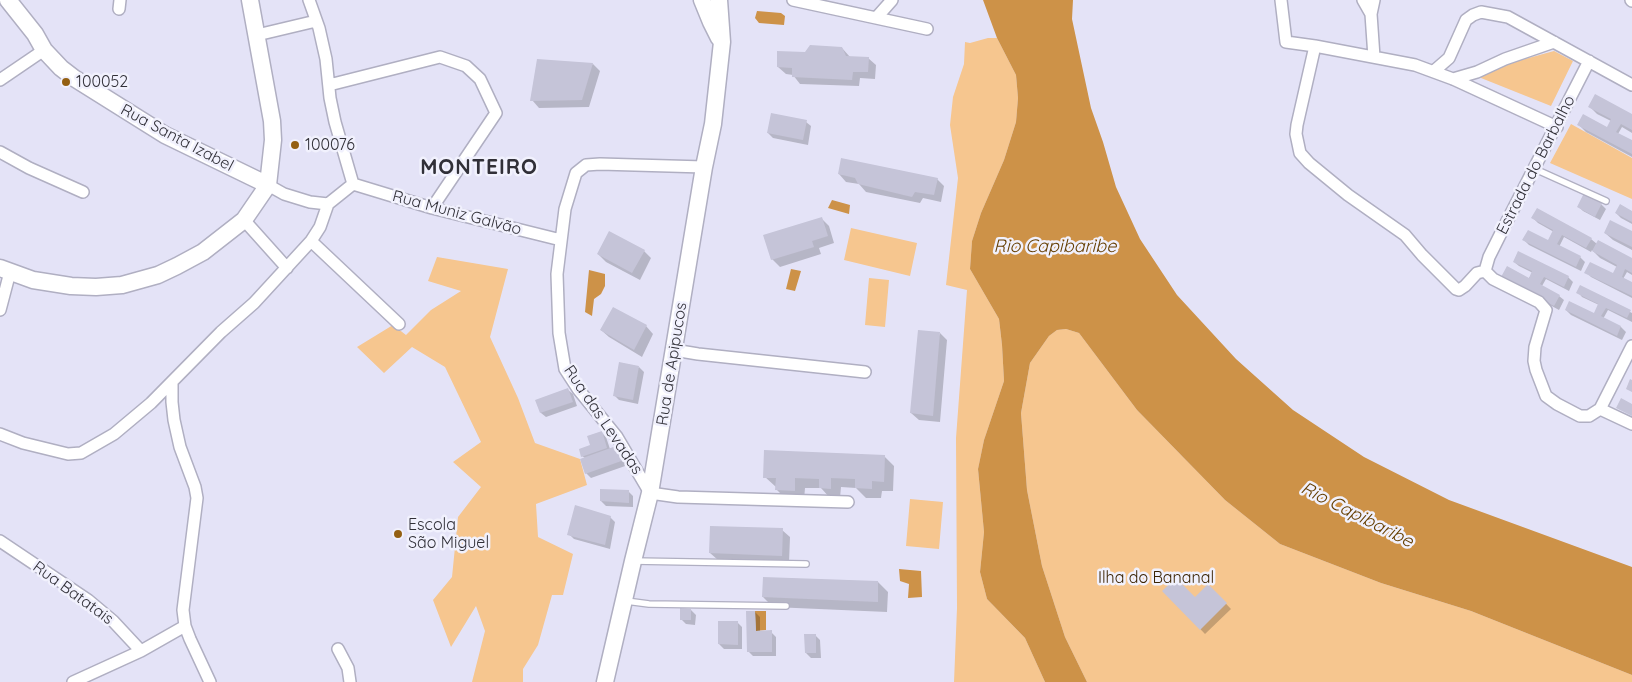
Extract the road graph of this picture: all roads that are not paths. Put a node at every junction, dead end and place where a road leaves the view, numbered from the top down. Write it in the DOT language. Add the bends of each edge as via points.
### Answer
graph roads {
  1 [pos="8,0"];
  2 [pos="250,0"];
  3 [pos="309,0"];
  4 [pos="702,0"];
  5 [pos="719,0"];
  6 [pos="793,0"];
  7 [pos="892,0"];
  8 [pos="1280,0"];
  9 [pos="1363,0"];
  10 [pos="1374,0"];
  11 [pos="1371,14"];
  12 [pos="877,17"];
  13 [pos="316,21"];
  14 [pos="927,29"];
  15 [pos="257,35"];
  16 [pos="722,42"];
  17 [pos="1554,42"];
  18 [pos="1315,46"];
  19 [pos="44,50"];
  20 [pos="1374,57"];
  21 [pos="1589,61"];
  22 [pos="1434,72"];
  23 [pos="1453,79"];
  24 [pos="0,80"];
  25 [pos="329,84"];
  26 [pos="1632,85"];
  27 [pos="1557,127"];
  28 [pos="0,152"];
  29 [pos="704,167"];
  30 [pos="1535,169"];
  31 [pos="353,184"];
  32 [pos="268,185"];
  33 [pos="82,192"];
  34 [pos="1606,201"];
  35 [pos="328,204"];
  36 [pos="432,208"];
  37 [pos="244,220"];
  38 [pos="561,240"];
  39 [pos="311,241"];
  40 [pos="287,268"];
  41 [pos="5,270"];
  42 [pos="1485,271"];
  43 [pos="0,310"];
  44 [pos="399,324"];
  45 [pos="1632,346"];
  46 [pos="674,350"];
  47 [pos="865,372"];
  48 [pos="172,382"];
  49 [pos="1600,409"];
  50 [pos="1632,424"];
  51 [pos="0,434"];
  52 [pos="650,493"];
  53 [pos="848,502"];
  54 [pos="0,541"];
  55 [pos="633,561"];
  56 [pos="806,564"];
  57 [pos="624,601"];
  58 [pos="786,606"];
  59 [pos="185,626"];
  60 [pos="338,649"];
  61 [pos="141,651"];
  62 [pos="73,682"];
  63 [pos="210,682"];
  64 [pos="350,682"];
  65 [pos="606,682"];
  1 -- 19 [label="street, Rua Santa Izabel" via="36,34"];
  2 -- 15 [label="street"];
  3 -- 13 [label="street"];
  4 -- 16 [label="street"];
  5 -- 16 [label="street, Rua de Apipucos"];
  6 -- 12 [label="street"];
  7 -- 12 [label="street"];
  8 -- 18 [label="street" via="1286,42"];
  9 -- 11 [label="street"];
  10 -- 11 [label="street"];
  11 -- 20 [label="street"];
  12 -- 14 [label="street"];
  13 -- 15 [label="street"];
  13 -- 25 [label="street"];
  15 -- 32 [label="street" via="272,121"];
  16 -- 29 [label="street, Rua de Apipucos" via="713,124"];
  17 -- 21 [label="street"];
  17 -- 22 [label="street" via="1508,17 1482,12 1466,20 1449,58"];
  17 -- 23 [label="street"];
  18 -- 20 [label="street"];
  18 -- 42 [label="street" via="1296,125 1300,154 1348,195 1405,235 1456,289 1462,289 1477,273"];
  19 -- 24 [label="street"];
  19 -- 32 [label="street, Rua Santa Izabel" via="74,78 164,136"];
  20 -- 22 [label="street"];
  21 -- 26 [label="street"];
  21 -- 27 [label="street, Estrada do Barbalho"];
  22 -- 23 [label="street"];
  23 -- 27 [label="street"];
  25 -- 31 [label="street" via="335,122"];
  25 -- 36 [label="street" via="440,57 466,66 480,79 496,113"];
  27 -- 30 [label="street, Estrada do Barbalho"];
  28 -- 33 [label="street"];
  29 -- 38 [label="street, Rua das Levadas" via="586,165 574,180 565,209"];
  29 -- 46 [label="street, Rua de Apipucos"];
  30 -- 34 [label="lane"];
  30 -- 42 [label="street, Estrada do Barbalho" via="1496,242"];
  31 -- 35 [label="street"];
  31 -- 36 [label="street, Rua Muniz Galvão"];
  32 -- 35 [label="street" via="293,197"];
  32 -- 37 [label="street"];
  35 -- 39 [label="street"];
  36 -- 38 [label="street, Rua Muniz Galvão"];
  37 -- 40 [label="street"];
  37 -- 41 [label="street" via="203,252 177,266 122,285 71,286 34,280"];
  38 -- 52 [label="street, Rua das Levadas" via="557,303 558,333 565,369 618,437"];
  39 -- 40 [label="street"];
  39 -- 44 [label="street"];
  40 -- 48 [label="street"];
  41 -- 43 [label="street"];
  42 -- 49 [label="street" via="1493,279 1539,302 1546,310 1534,361 1546,396 1580,416 1590,416"];
  45 -- 49 [label="street"];
  46 -- 47 [label="street"];
  46 -- 52 [label="street, Rua de Apipucos"];
  48 -- 51 [label="street" via="114,434 82,453 68,454"];
  48 -- 59 [label="street" via="174,420 197,498 183,610"];
  49 -- 50 [label="street"];
  52 -- 53 [label="street" via="678,497"];
  52 -- 55 [label="street, Rua de Apipucos"];
  54 -- 61 [label="street, Rua Batatais" via="88,600"];
  55 -- 56 [label="lane"];
  55 -- 57 [label="street, Rua de Apipucos"];
  57 -- 58 [label="lane"];
  57 -- 65 [label="street, Rua de Apipucos"];
  59 -- 61 [label="street"];
  59 -- 63 [label="street"];
  60 -- 64 [label="street"];
  61 -- 62 [label="street"];
}
